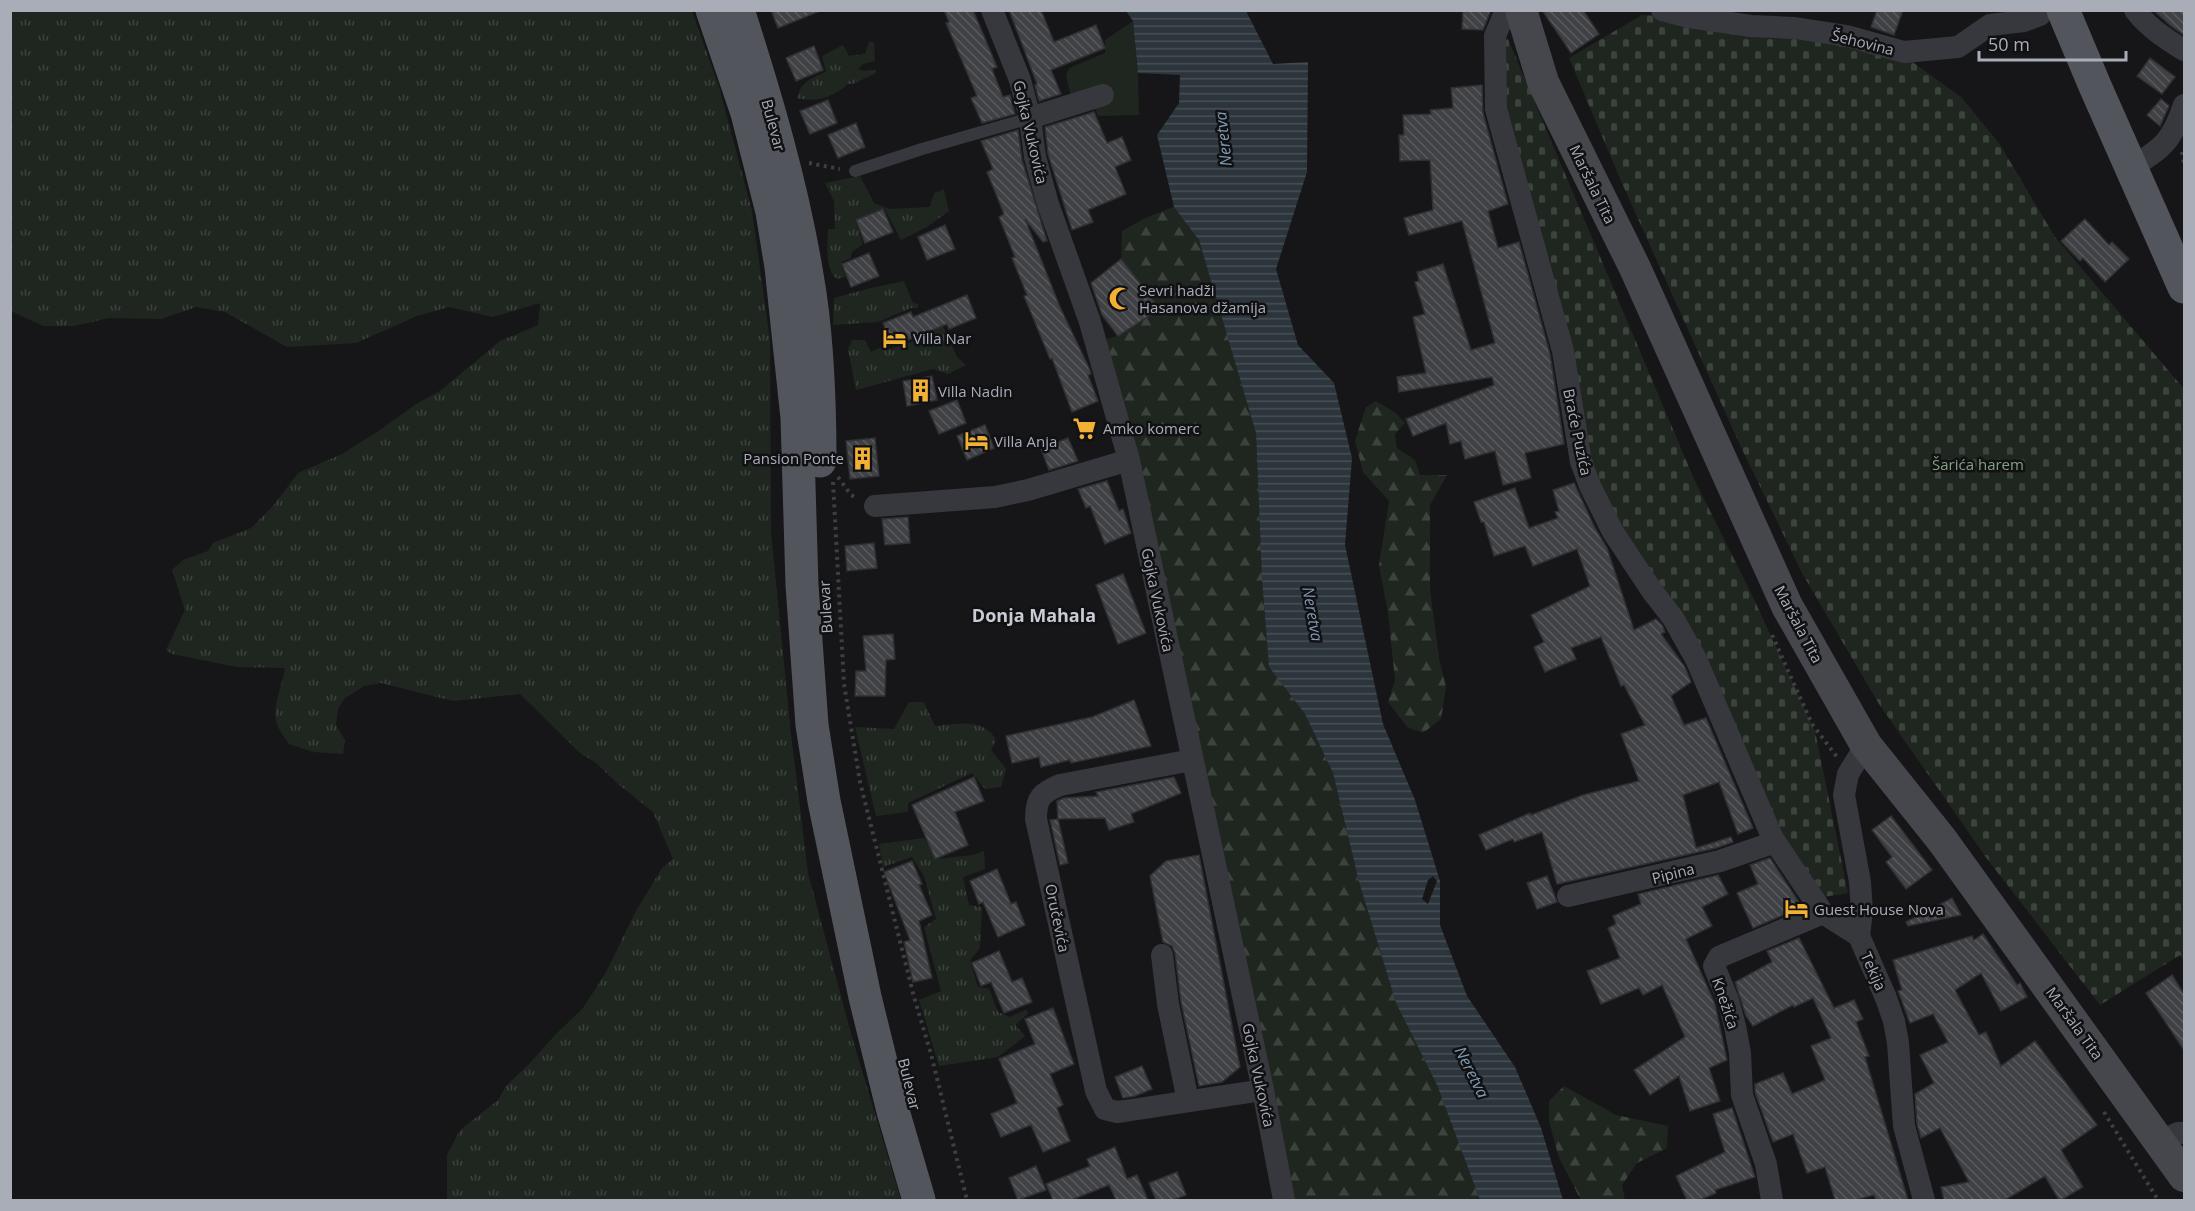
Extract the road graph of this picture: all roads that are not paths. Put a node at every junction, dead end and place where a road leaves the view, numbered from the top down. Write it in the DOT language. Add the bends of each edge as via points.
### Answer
graph roads {
  1 [pos="712,10"];
  2 [pos="738,10"];
  3 [pos="992,10"];
  4 [pos="1509,10"];
  5 [pos="1521,10"];
  6 [pos="1662,10"];
  7 [pos="2136,10"];
  8 [pos="2052,13"];
  9 [pos="1753,18"];
  10 [pos="2184,50"];
  11 [pos="1103,95"];
  12 [pos="2184,105"];
  13 [pos="1030,118"];
  14 [pos="2132,167"];
  15 [pos="855,171"];
  16 [pos="2184,286"];
  17 [pos="1129,460"];
  18 [pos="875,506"];
  19 [pos="1866,745"];
  20 [pos="1192,760"];
  21 [pos="1775,842"];
  22 [pos="1569,897"];
  23 [pos="1823,913"];
  24 [pos="1859,936"];
  25 [pos="1162,955"];
  26 [pos="1263,1090"];
  27 [pos="1188,1101"];
  28 [pos="2172,1137"];
  29 [pos="2184,1176"];
  30 [pos="919,1200"];
  31 [pos="941,1200"];
  32 [pos="1284,1200"];
  33 [pos="1772,1200"];
  34 [pos="1924,1200"];
  1 -- 30 [label="main road" via="747,113 772,212 781,267 797,418 802,585 812,725 824,801 868,1009"];
  2 -- 31 [label="main road, Bulevar" via="779,145 807,276 820,413 828,659 844,796 858,874"];
  3 -- 13 [label="street, Gojka Vukovića" via="1020,80"];
  4 -- 21 [label="street, Braće Puzića" via="1495,36 1496,109 1563,351 1581,462 1613,532 1673,618 1696,659"];
  5 -- 19 [label="street, Maršala Tita" via="1543,82 1635,268 1787,606"];
  6 -- 9 [label="street, Šehovina" via="1689,17"];
  7 -- 10 [label="street" via="2155,30"];
  8 -- 9 [label="street, Šehovina" via="1990,25 1958,47 1904,52 1847,36"];
  8 -- 14 [label="main road" via="2095,86"];
  11 -- 13 [label="street"];
  12 -- 14 [label="street" via="2176,129 2158,150"];
  13 -- 15 [label="lane"];
  13 -- 17 [label="street, Gojka Vukovića" via="1047,204 1090,322"];
  14 -- 16 [label="main road"];
  17 -- 18 [label="street" via="995,497"];
  17 -- 20 [label="street, Gojka Vukovića"];
  19 -- 24 [label="street, Tekija" via="1848,774 1844,795 1860,882"];
  19 -- 28 [label="street, Maršala Tita"];
  20 -- 26 [label="street, Gojka Vukovića"];
  20 -- 27 [label="street, Oručevića" via="1060,785 1044,792 1036,807 1100,1102 1105,1109 1117,1112"];
  21 -- 22 [label="street, Pipina" via="1720,861"];
  21 -- 23 [label="street, Braće Puzića"];
  23 -- 24 [label="street"];
  23 -- 33 [label="street, Knežića" via="1719,957 1714,966 1735,1026 1742,1095 1766,1164"];
  24 -- 34 [label="street, Tekija" via="1894,1020 1904,1126"];
  25 -- 27 [label="street"];
  26 -- 27 [label="street, Oručevića"];
  26 -- 32 [label="street, Gojka Vukovića"];
  28 -- 29 [label="street, Maršala Tita"];
}
